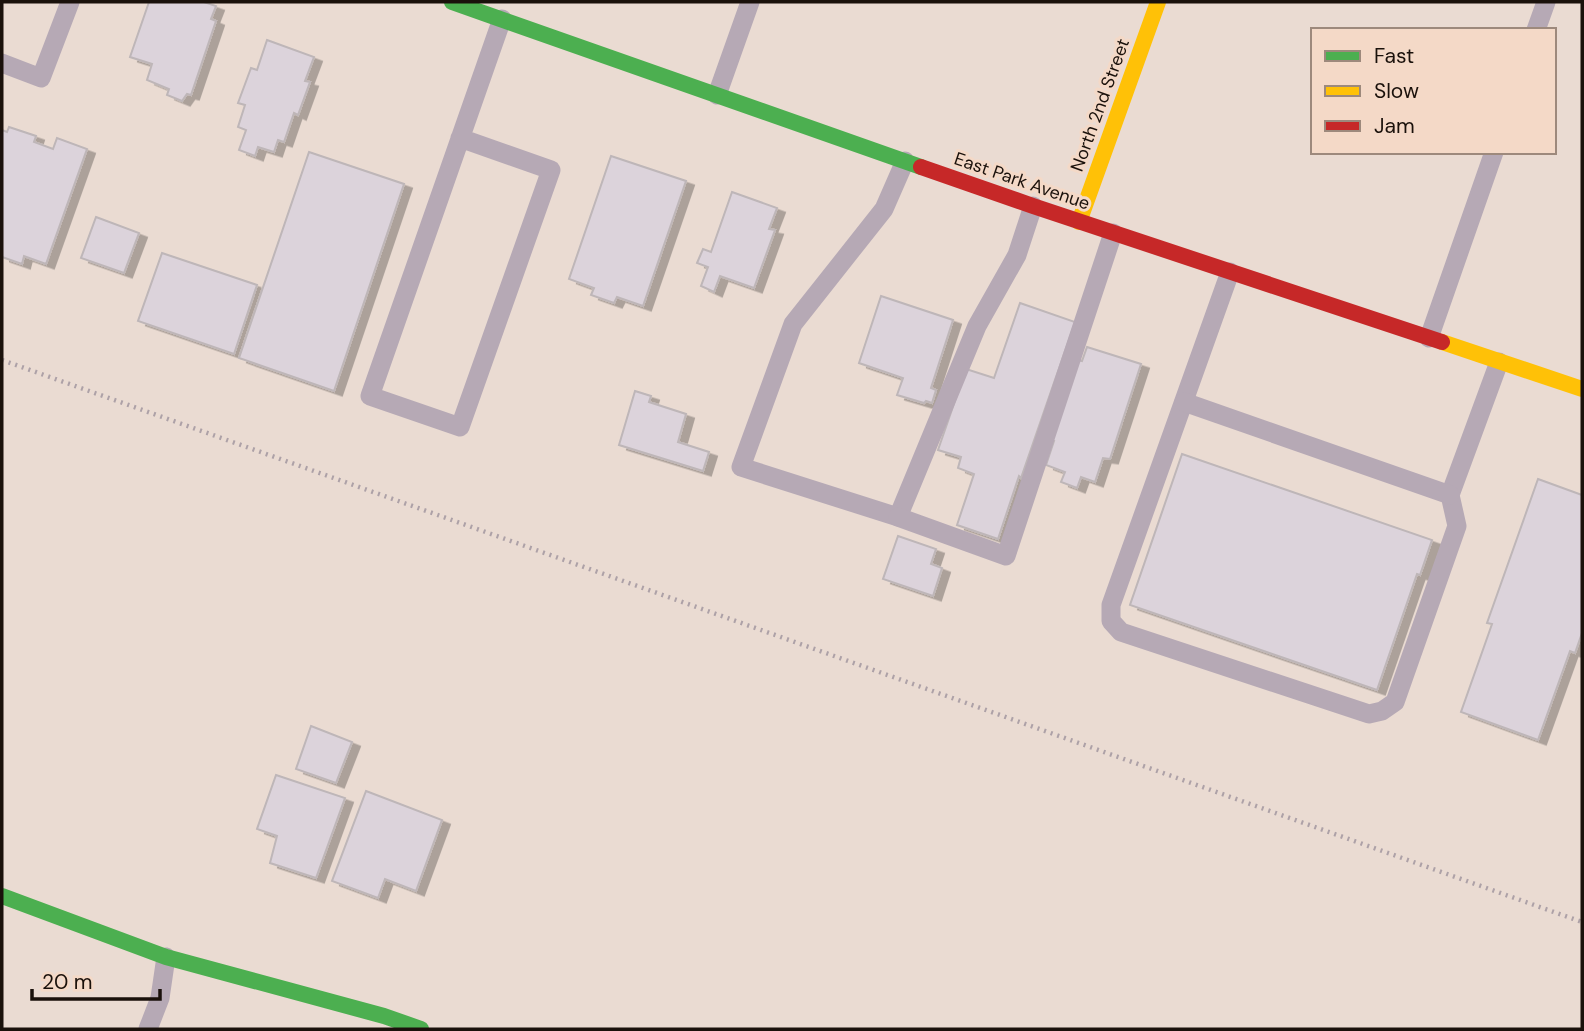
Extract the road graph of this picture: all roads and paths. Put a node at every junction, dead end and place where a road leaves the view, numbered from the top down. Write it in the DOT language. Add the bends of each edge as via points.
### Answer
graph roads {
  1 [pos="70,2"];
  2 [pos="453,2"];
  3 [pos="750,2"];
  4 [pos="1158,2"];
  5 [pos="1546,2"];
  6 [pos="502,19"];
  7 [pos="1537,28"];
  8 [pos="2,63"];
  9 [pos="717,95"];
  10 [pos="460,138"];
  11 [pos="1493,154"];
  12 [pos="905,161"];
  13 [pos="1034,206"];
  14 [pos="1079,222"];
  15 [pos="1113,233"];
  16 [pos="1230,272"];
  17 [pos="1429,338"];
  18 [pos="2,360"];
  19 [pos="1499,362"];
  20 [pos="1582,389"];
  21 [pos="1184,402"];
  22 [pos="1450,495"];
  23 [pos="898,517"];
  24 [pos="2,896"];
  25 [pos="1582,922"];
  26 [pos="166,957"];
  27 [pos="148,1029"];
  28 [pos="421,1029"];
  1 -- 8 [label="lane" via="41,78"];
  2 -- 6 [label="main road, East Park Avenue"];
  3 -- 9 [label="lane"];
  4 -- 14 [label="main road, North 2nd Street"];
  5 -- 7 [label="lane"];
  6 -- 9 [label="main road, East Park Avenue"];
  6 -- 10 [label="lane"];
  9 -- 12 [label="main road, East Park Avenue"];
  10 -- 10 [label="lane" via="370,396 460,427 551,170"];
  11 -- 17 [label="lane"];
  12 -- 13 [label="main road, East Park Avenue"];
  12 -- 23 [label="lane" via="884,209 793,324 741,467"];
  13 -- 14 [label="main road, East Park Avenue"];
  13 -- 23 [label="lane" via="1017,255 976,326"];
  14 -- 15 [label="main road, East Park Avenue"];
  15 -- 16 [label="main road, East Park Avenue"];
  15 -- 23 [label="lane" via="1006,556"];
  16 -- 17 [label="main road, East Park Avenue"];
  16 -- 21 [label="lane"];
  17 -- 19 [label="main road, East Park Avenue"];
  18 -- 25 [label="path"];
  19 -- 20 [label="main road, East Park Avenue"];
  19 -- 22 [label="lane"];
  21 -- 22 [label="lane"];
  21 -- 22 [label="lane" via="1111,605 1111,621 1121,632 1368,714 1382,711 1395,702 1457,526"];
  24 -- 26 [label="main road"];
  26 -- 27 [label="lane" via="160,998"];
  26 -- 28 [label="main road"];
}
